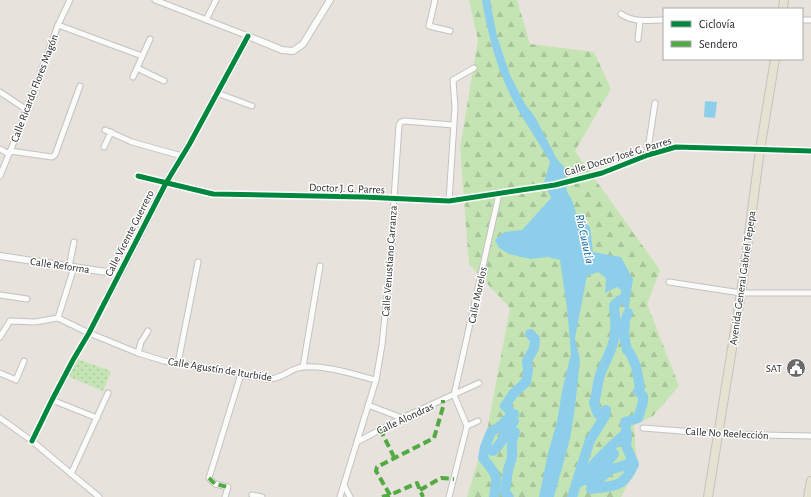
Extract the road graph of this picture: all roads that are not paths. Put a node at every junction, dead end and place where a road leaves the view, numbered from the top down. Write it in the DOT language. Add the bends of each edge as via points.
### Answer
graph roads {
  1 [pos="70,0"];
  2 [pos="155,0"];
  3 [pos="216,0"];
  4 [pos="330,0"];
  5 [pos="435,0"];
  6 [pos="621,14"];
  7 [pos="206,20"];
  8 [pos="663,20"];
  9 [pos="640,21"];
  10 [pos="58,25"];
  11 [pos="450,31"];
  12 [pos="248,36"];
  13 [pos="150,39"];
  14 [pos="638,39"];
  15 [pos="142,56"];
  16 [pos="775,60"];
  17 [pos="137,68"];
  18 [pos="474,68"];
  19 [pos="133,77"];
  20 [pos="164,81"];
  21 [pos="80,86"];
  22 [pos="0,92"];
  23 [pos="217,93"];
  24 [pos="655,103"];
  25 [pos="252,106"];
  26 [pos="27,110"];
  27 [pos="453,125"];
  28 [pos="105,130"];
  29 [pos="111,132"];
  30 [pos="104,147"];
  31 [pos="0,149"];
  32 [pos="760,150"];
  33 [pos="811,151"];
  34 [pos="9,153"];
  35 [pos="648,155"];
  36 [pos="182,156"];
  37 [pos="0,176"];
  38 [pos="138,176"];
  39 [pos="166,184"];
  40 [pos="527,190"];
  41 [pos="499,194"];
  42 [pos="394,199"];
  43 [pos="449,201"];
  44 [pos="74,242"];
  45 [pos="0,256"];
  46 [pos="198,262"];
  47 [pos="320,266"];
  48 [pos="72,267"];
  49 [pos="120,274"];
  50 [pos="669,282"];
  51 [pos="741,293"];
  52 [pos="811,293"];
  53 [pos="0,295"];
  54 [pos="27,299"];
  55 [pos="58,318"];
  56 [pos="148,331"];
  57 [pos="89,333"];
  58 [pos="0,337"];
  59 [pos="138,353"];
  60 [pos="24,361"];
  61 [pos="178,363"];
  62 [pos="303,367"];
  63 [pos="0,373"];
  64 [pos="241,374"];
  65 [pos="376,380"];
  66 [pos="479,383"];
  67 [pos="108,393"];
  68 [pos="454,395"];
  69 [pos="52,400"];
  70 [pos="368,405"];
  71 [pos="0,418"];
  72 [pos="97,418"];
  73 [pos="402,418"];
  74 [pos="478,421"];
  75 [pos="468,426"];
  76 [pos="644,428"];
  77 [pos="719,434"];
  78 [pos="811,436"];
  79 [pos="32,441"];
  80 [pos="357,442"];
  81 [pos="72,474"];
  82 [pos="811,482"];
  83 [pos="344,485"];
  84 [pos="252,495"];
  85 [pos="99,497"];
  86 [pos="225,497"];
  87 [pos="262,497"];
  88 [pos="340,497"];
  89 [pos="350,497"];
  90 [pos="449,497"];
  91 [pos="708,497"];
  92 [pos="808,497"];
  1 -- 10 [label="street, Calle Ricardo Flores Magón"];
  2 -- 7 [label="street"];
  3 -- 7 [label="street"];
  4 -- 12 [label="street" via="303,44 293,51 282,50"];
  5 -- 11 [label="street" via="429,26"];
  6 -- 9 [label="street" via="628,19"];
  7 -- 12 [label="street"];
  8 -- 9 [label="street"];
  9 -- 14 [label="street"];
  10 -- 15 [label="street"];
  10 -- 26 [label="street, Calle Ricardo Flores Magón"];
  12 -- 23 [label="street, Calle Vicente Guerrero"];
  13 -- 15 [label="street"];
  15 -- 17 [label="street"];
  16 -- 32 [label="main road, Avenida General Gabriel Tepepa"];
  17 -- 19 [label="street"];
  17 -- 20 [label="street"];
  18 -- 27 [label="street" via="453,80"];
  21 -- 34 [label="street" via="52,158"];
  22 -- 26 [label="street"];
  23 -- 25 [label="street"];
  23 -- 36 [label="street, Calle Vicente Guerrero"];
  24 -- 35 [label="street"];
  26 -- 34 [label="street, Calle Ricardo Flores Magón"];
  27 -- 42 [label="street, Calle Venustiano Carranza" via="401,122"];
  27 -- 43 [label="street"];
  28 -- 29 [label="street"];
  29 -- 30 [label="street"];
  29 -- 36 [label="street" via="132,142"];
  31 -- 34 [label="street"];
  32 -- 33 [label="street, Calle Doctor José G. Parres"];
  32 -- 35 [label="street, Calle Doctor José G. Parres" via="676,147"];
  32 -- 51 [label="main road, Avenida General Gabriel Tepepa"];
  34 -- 37 [label="street, Calle Ricardo Flores Magón"];
  35 -- 40 [label="street, Calle Doctor José G. Parres" via="602,173"];
  36 -- 39 [label="street, Calle Vicente Guerrero"];
  38 -- 39 [label="street, Doctor J. G. Parres"];
  39 -- 42 [label="street, Doctor J. G. Parres" via="213,194"];
  39 -- 49 [label="street, Calle Vicente Guerrero"];
  40 -- 41 [label="street, Doctor J. G. Parres"];
  41 -- 43 [label="street, Doctor J. G. Parres"];
  41 -- 68 [label="street, Calle Morelos"];
  42 -- 43 [label="street, Doctor J. G. Parres"];
  42 -- 65 [label="street, Calle Venustiano Carranza" via="387,304"];
  44 -- 48 [label="street"];
  45 -- 48 [label="street, Calle Reforma"];
  46 -- 61 [label="street"];
  47 -- 62 [label="street"];
  48 -- 49 [label="street, Calle Reforma"];
  48 -- 55 [label="street"];
  49 -- 57 [label="street, Calle Vicente Guerrero"];
  50 -- 51 [label="street"];
  51 -- 52 [label="street"];
  51 -- 77 [label="main road, Avenida General Gabriel Tepepa"];
  53 -- 54 [label="street"];
  55 -- 57 [label="street, Calle Agustín de Iturbide"];
  55 -- 58 [label="street" via="35,322 10,321"];
  56 -- 59 [label="street"];
  57 -- 59 [label="street, Calle Agustín de Iturbide"];
  57 -- 69 [label="street, Calle Vicente Guerrero"];
  59 -- 61 [label="street, Calle Agustín de Iturbide"];
  60 -- 63 [label="street" via="16,380"];
  61 -- 64 [label="street, Calle Agustín de Iturbide"];
  62 -- 64 [label="street, Calle Agustín de Iturbide" via="274,380"];
  62 -- 65 [label="street, Calle Agustín de Iturbide" via="324,368"];
  64 -- 86 [label="street" via="209,478 215,484 228,487"];
  65 -- 70 [label="street, Calle Alondras"];
  66 -- 68 [label="street, Calle Alondras"];
  67 -- 72 [label="street"];
  68 -- 73 [label="street, Calle Alondras"];
  68 -- 75 [label="street"];
  69 -- 72 [label="street"];
  69 -- 79 [label="street, Calle Vicente Guerrero"];
  70 -- 73 [label="street"];
  70 -- 80 [label="street, Calle Alondras"];
  71 -- 79 [label="street"];
  72 -- 81 [label="street"];
  73 -- 80 [label="street, Calle Alondras"];
  74 -- 75 [label="street"];
  75 -- 90 [label="street"];
  76 -- 77 [label="street, Calle No Reelección"];
  77 -- 78 [label="street, Calle No Reelección"];
  77 -- 91 [label="main road, Avenida General Gabriel Tepepa"];
  79 -- 81 [label="street"];
  80 -- 83 [label="street, Calle Alondras"];
  81 -- 85 [label="street"];
  82 -- 92 [label="main road"];
  83 -- 88 [label="street, Calle Alondras"];
  83 -- 89 [label="street"];
  84 -- 87 [label="street"];
}
